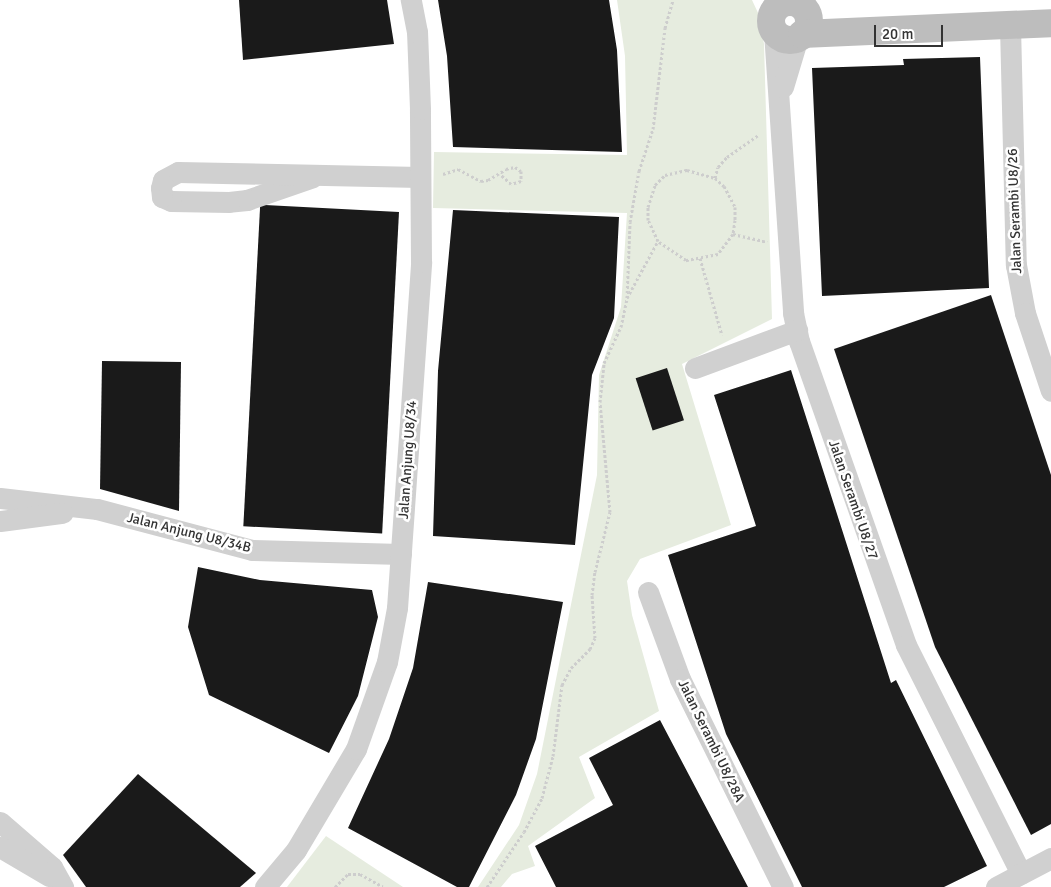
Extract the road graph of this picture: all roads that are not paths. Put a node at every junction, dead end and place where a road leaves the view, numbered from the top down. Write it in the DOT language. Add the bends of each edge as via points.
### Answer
graph roads {
  1 [pos="412,0"];
  2 [pos="787,16"];
  3 [pos="1051,23"];
  4 [pos="1010,26"];
  5 [pos="314,177"];
  6 [pos="420,177"];
  7 [pos="796,330"];
  8 [pos="695,368"];
  9 [pos="1051,392"];
  10 [pos="0,498"];
  11 [pos="97,509"];
  12 [pos="0,521"];
  13 [pos="401,554"];
  14 [pos="648,592"];
  15 [pos="0,822"];
  16 [pos="0,847"];
  17 [pos="1051,858"];
  18 [pos="1021,874"];
  19 [pos="62,885"];
  20 [pos="265,887"];
  21 [pos="783,887"];
  22 [pos="996,887"];
  1 -- 6 [label="street, Jalan Anjung U8/34" via="416,32"];
  2 -- 4 [label="street" via="876,33"];
  2 -- 7 [label="street, Jalan Serambi U8/27" via="780,109"];
  3 -- 4 [label="street"];
  4 -- 9 [label="street, Jalan Serambi U8/26" via="1016,265 1025,313"];
  5 -- 5 [label="street" via="238,201 170,201 162,197 161,188 163,180 178,172"];
  5 -- 6 [label="street"];
  6 -- 13 [label="street, Jalan Anjung U8/34" via="420,262"];
  7 -- 8 [label="street"];
  7 -- 18 [label="street, Jalan Serambi U8/27" via="906,645"];
  10 -- 11 [label="street, Jalan Anjung U8/34B"];
  11 -- 12 [label="street, Jalan Anjung U8/34B"];
  11 -- 13 [label="street, Jalan Anjung U8/34B" via="252,550"];
  13 -- 20 [label="street, Jalan Anjung U8/34" via="387,662 356,749 296,850"];
  14 -- 21 [label="street, Jalan Serambi U8/28A" via="680,679"];
  15 -- 19 [label="street" via="52,867"];
  16 -- 19 [label="street"];
  17 -- 18 [label="street"];
  18 -- 22 [label="street"];
}
